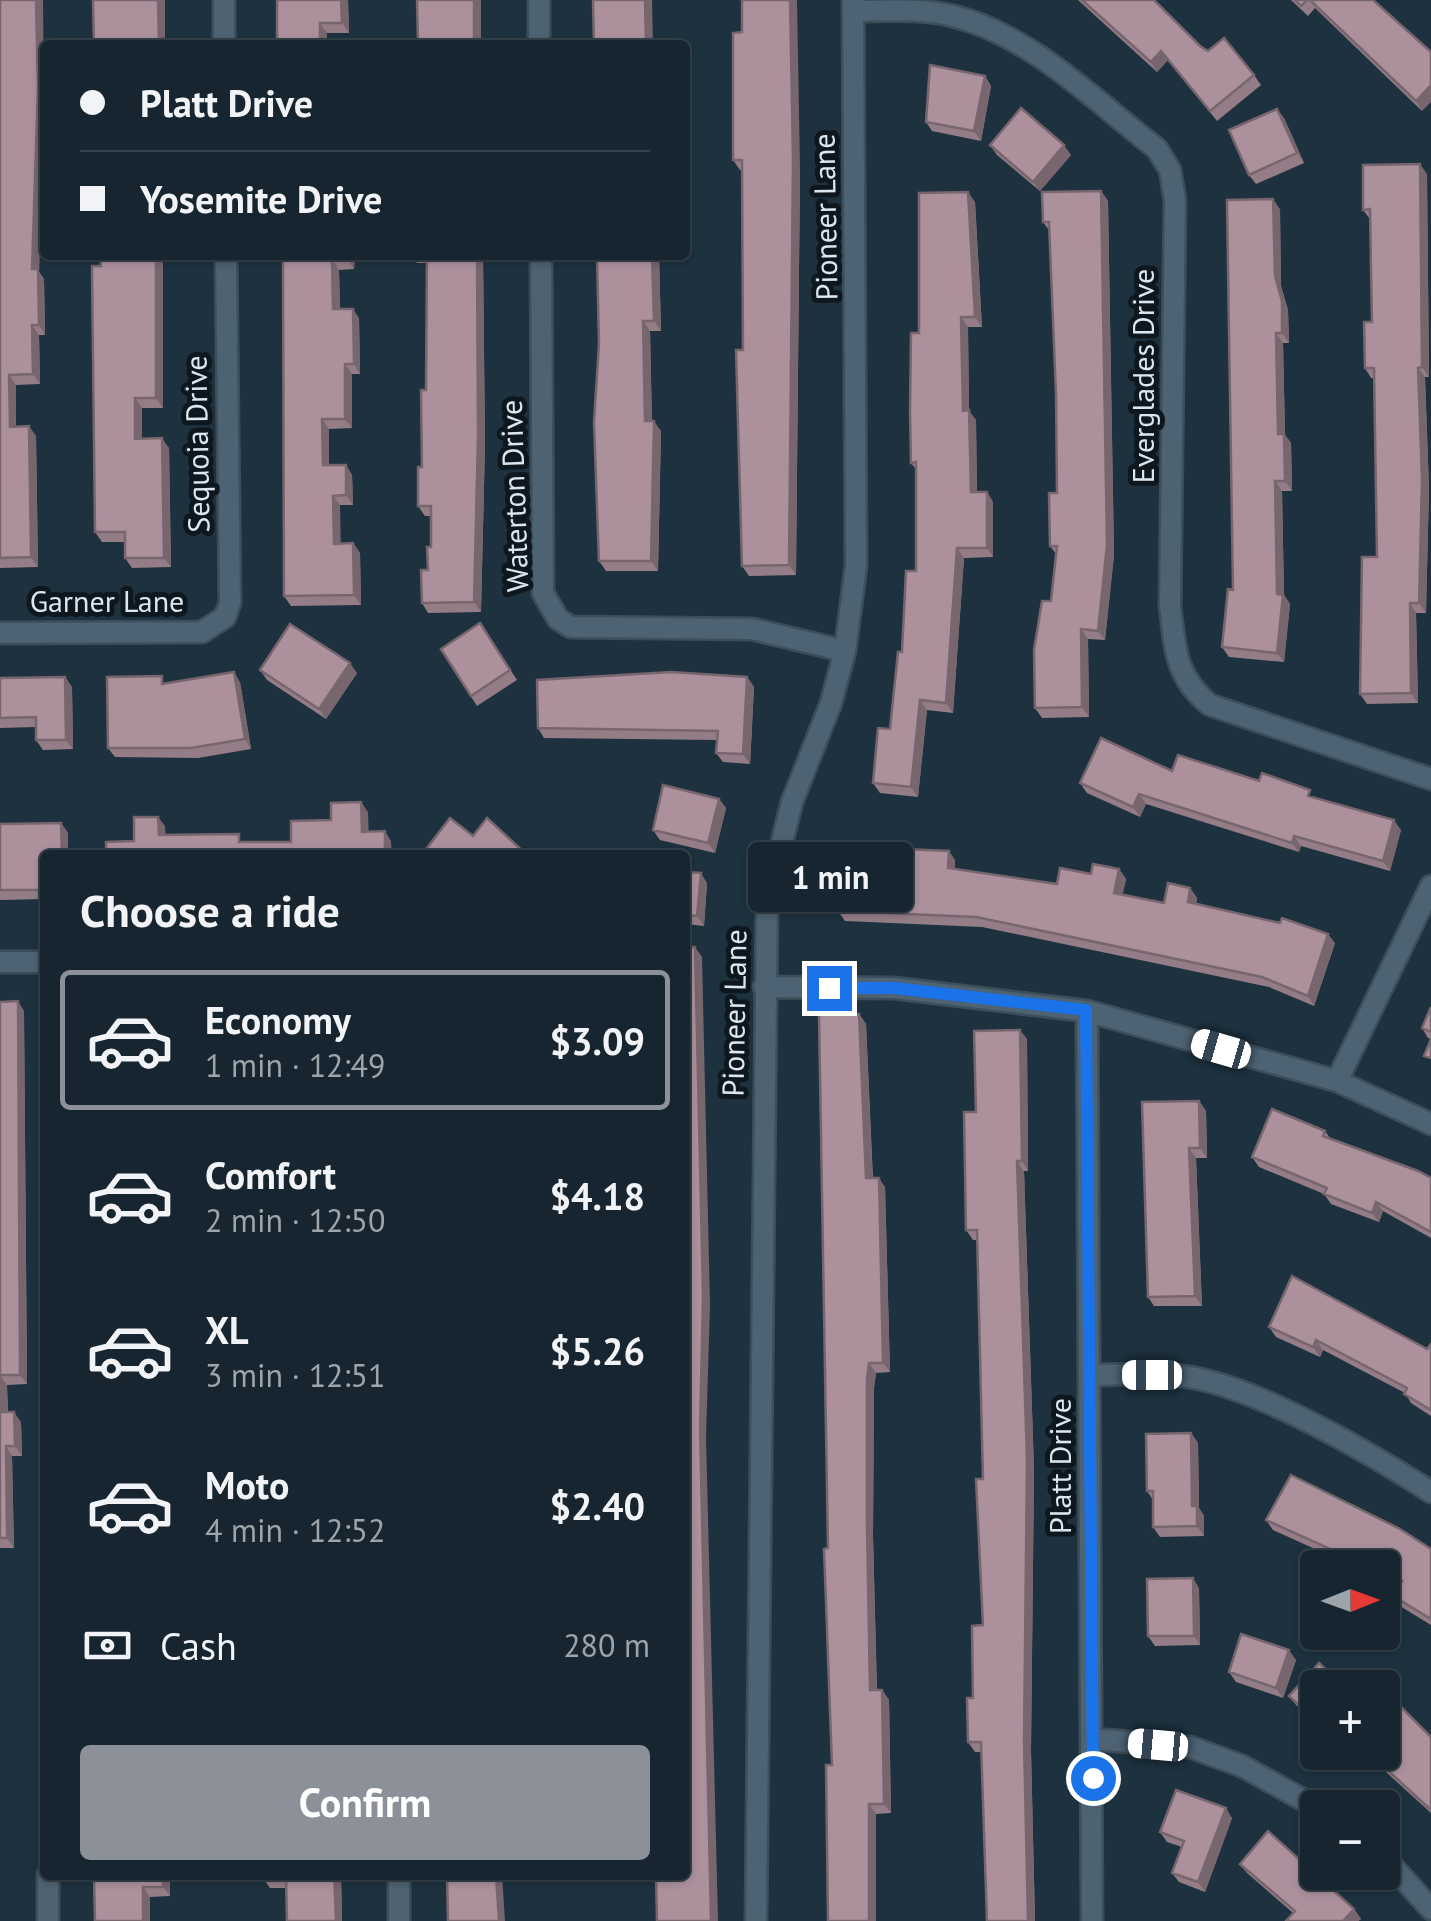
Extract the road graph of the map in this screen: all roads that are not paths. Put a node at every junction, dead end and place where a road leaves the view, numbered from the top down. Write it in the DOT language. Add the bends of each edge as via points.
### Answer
graph roads {
  1 [pos="224,0"];
  2 [pos="539,0"];
  3 [pos="853,6"];
  4 [pos="224,40"];
  5 [pos="539,40"];
  6 [pos="226,260"];
  7 [pos="541,260"];
  8 [pos="214,628"];
  9 [pos="0,633"];
  10 [pos="845,651"];
  11 [pos="1431,780"];
  12 [pos="1431,886"];
  13 [pos="0,962"];
  14 [pos="40,962"];
  15 [pos="764,987"];
  16 [pos="1086,1010"];
  17 [pos="1338,1081"];
  18 [pos="1431,1124"];
  19 [pos="1090,1375"];
  20 [pos="1431,1492"];
  21 [pos="1093,1739"];
  22 [pos="1300,1798"];
  23 [pos="1400,1875"];
  24 [pos="48,1880"];
  25 [pos="399,1880"];
  26 [pos="1431,1910"];
  27 [pos="48,1921"];
  28 [pos="399,1921"];
  29 [pos="756,1921"];
  30 [pos="1092,1921"];
  1 -- 4 [label="street"];
  2 -- 5 [label="street"];
  3 -- 10 [label="street, Pioneer Lane" via="859,511"];
  3 -- 11 [label="street, Everglades Drive" via="950,15 989,28 1026,48 1157,149 1170,170 1175,200 1170,606 1177,666 1188,688 1210,705"];
  6 -- 8 [label="street, Sequoia Drive" via="230,603"];
  7 -- 10 [label="street, Waterton Drive" via="548,607 558,619 587,629 752,629"];
  8 -- 9 [label="street, Garner Lane"];
  10 -- 15 [label="street, Pioneer Lane" via="780,843 768,902"];
  12 -- 17 [label="street"];
  13 -- 14 [label="street"];
  15 -- 16 [label="street" via="894,988"];
  15 -- 29 [label="street, Pioneer Lane"];
  16 -- 17 [label="street"];
  16 -- 19 [label="street, Platt Drive"];
  17 -- 18 [label="street"];
  19 -- 20 [label="street" via="1182,1376 1221,1384 1318,1428"];
  19 -- 21 [label="street, Platt Drive"];
  21 -- 22 [label="street" via="1190,1748 1242,1766"];
  21 -- 30 [label="street, Platt Drive"];
  23 -- 26 [label="street"];
  24 -- 27 [label="street"];
  25 -- 28 [label="street"];
}
